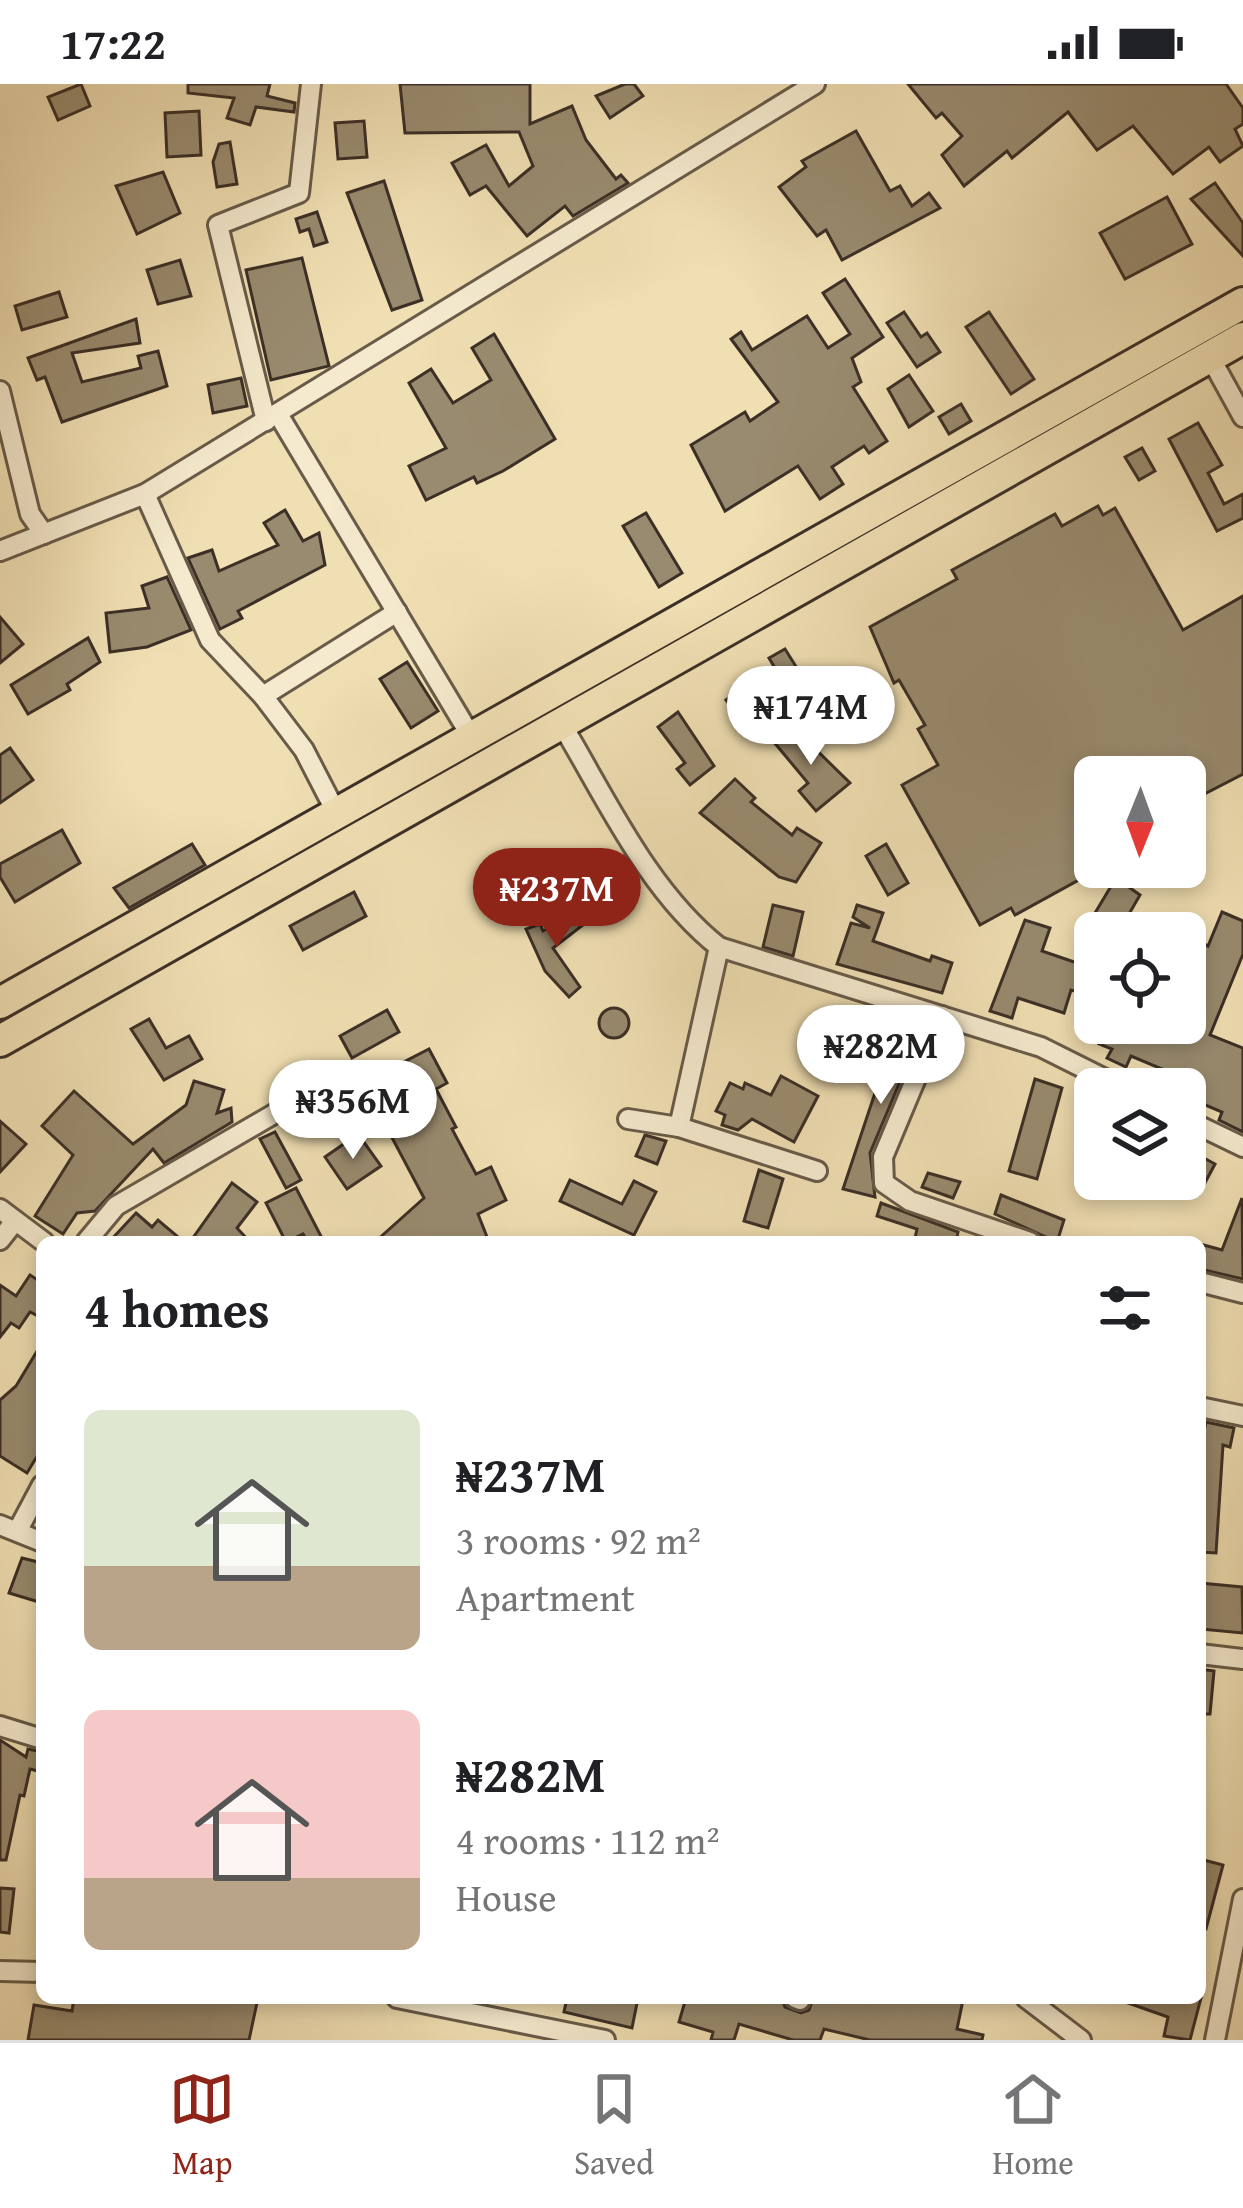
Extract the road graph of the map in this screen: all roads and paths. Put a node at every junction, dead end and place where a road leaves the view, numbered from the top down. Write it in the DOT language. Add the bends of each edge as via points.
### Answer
graph roads {
  1 [pos="311,84"];
  2 [pos="815,84"];
  3 [pos="1243,303"];
  4 [pos="1243,338"];
  5 [pos="1210,357"];
  6 [pos="0,391"];
  7 [pos="1243,417"];
  8 [pos="272,418"];
  9 [pos="146,494"];
  10 [pos="30,514"];
  11 [pos="44,534"];
  12 [pos="844,545"];
  13 [pos="0,551"];
  14 [pos="397,612"];
  15 [pos="594,687"];
  16 [pos="263,696"];
  17 [pos="561,723"];
  18 [pos="472,738"];
  19 [pos="338,816"];
  20 [pos="718,946"];
  21 [pos="5,1001"];
  22 [pos="942,1016"];
  23 [pos="14,1034"];
  24 [pos="1083,1068"];
  25 [pos="279,1111"];
  26 [pos="628,1119"];
  27 [pos="679,1127"];
  28 [pos="1206,1130"];
  29 [pos="1243,1148"];
  30 [pos="817,1172"];
  31 [pos="8,1215"];
  32 [pos="967,1232"];
  33 [pos="36,1236"];
  34 [pos="91,1236"];
  35 [pos="0,1240"];
  36 [pos="1206,1284"];
  37 [pos="1243,1293"];
  38 [pos="1206,1408"];
  39 [pos="1243,1416"];
  40 [pos="36,1493"];
  41 [pos="9,1528"];
  42 [pos="1206,1655"];
  43 [pos="1243,1659"];
  44 [pos="0,1726"];
  45 [pos="36,1737"];
  46 [pos="1243,1898"];
  47 [pos="0,1971"];
  48 [pos="36,1972"];
  49 [pos="427,2004"];
  50 [pos="1034,2004"];
  51 [pos="605,2040"];
  52 [pos="1081,2040"];
  53 [pos="1215,2040"];
  1 -- 8 [label="street" via="299,193 218,225"];
  2 -- 8 [label="street"];
  3 -- 12 [label="main road"];
  4 -- 5 [label="main road"];
  5 -- 7 [label="street"];
  5 -- 12 [label="main road"];
  6 -- 10 [label="street"];
  8 -- 9 [label="street"];
  8 -- 14 [label="street"];
  9 -- 11 [label="street"];
  9 -- 16 [label="street" via="210,640"];
  10 -- 11 [label="street"];
  10 -- 13 [label="street"];
  11 -- 13 [label="street"];
  12 -- 15 [label="main road"];
  14 -- 16 [label="street"];
  14 -- 18 [label="street"];
  15 -- 17 [label="main road"];
  15 -- 18 [label="main road"];
  16 -- 19 [label="street" via="304,750"];
  17 -- 20 [label="street" via="634,846 695,928"];
  17 -- 23 [label="main road"];
  18 -- 19 [label="main road"];
  19 -- 21 [label="main road"];
  20 -- 22 [label="street"];
  20 -- 27 [label="street"];
  21 -- 23 [label="main road"];
  22 -- 24 [label="street"];
  22 -- 32 [label="street" via="883,1157 884,1183"];
  25 -- 34 [label="street" via="116,1206"];
  26 -- 27 [label="street"];
  27 -- 30 [label="street"];
  28 -- 29 [label="street"];
  31 -- 33 [label="street"];
  31 -- 35 [label="street"];
  36 -- 37 [label="street"];
  38 -- 39 [label="street"];
  40 -- 41 [label="street"];
  42 -- 43 [label="street"];
  44 -- 45 [label="street"];
  46 -- 53 [label="street"];
  47 -- 48 [label="street"];
  49 -- 51 [label="street"];
  50 -- 52 [label="street"];
}
